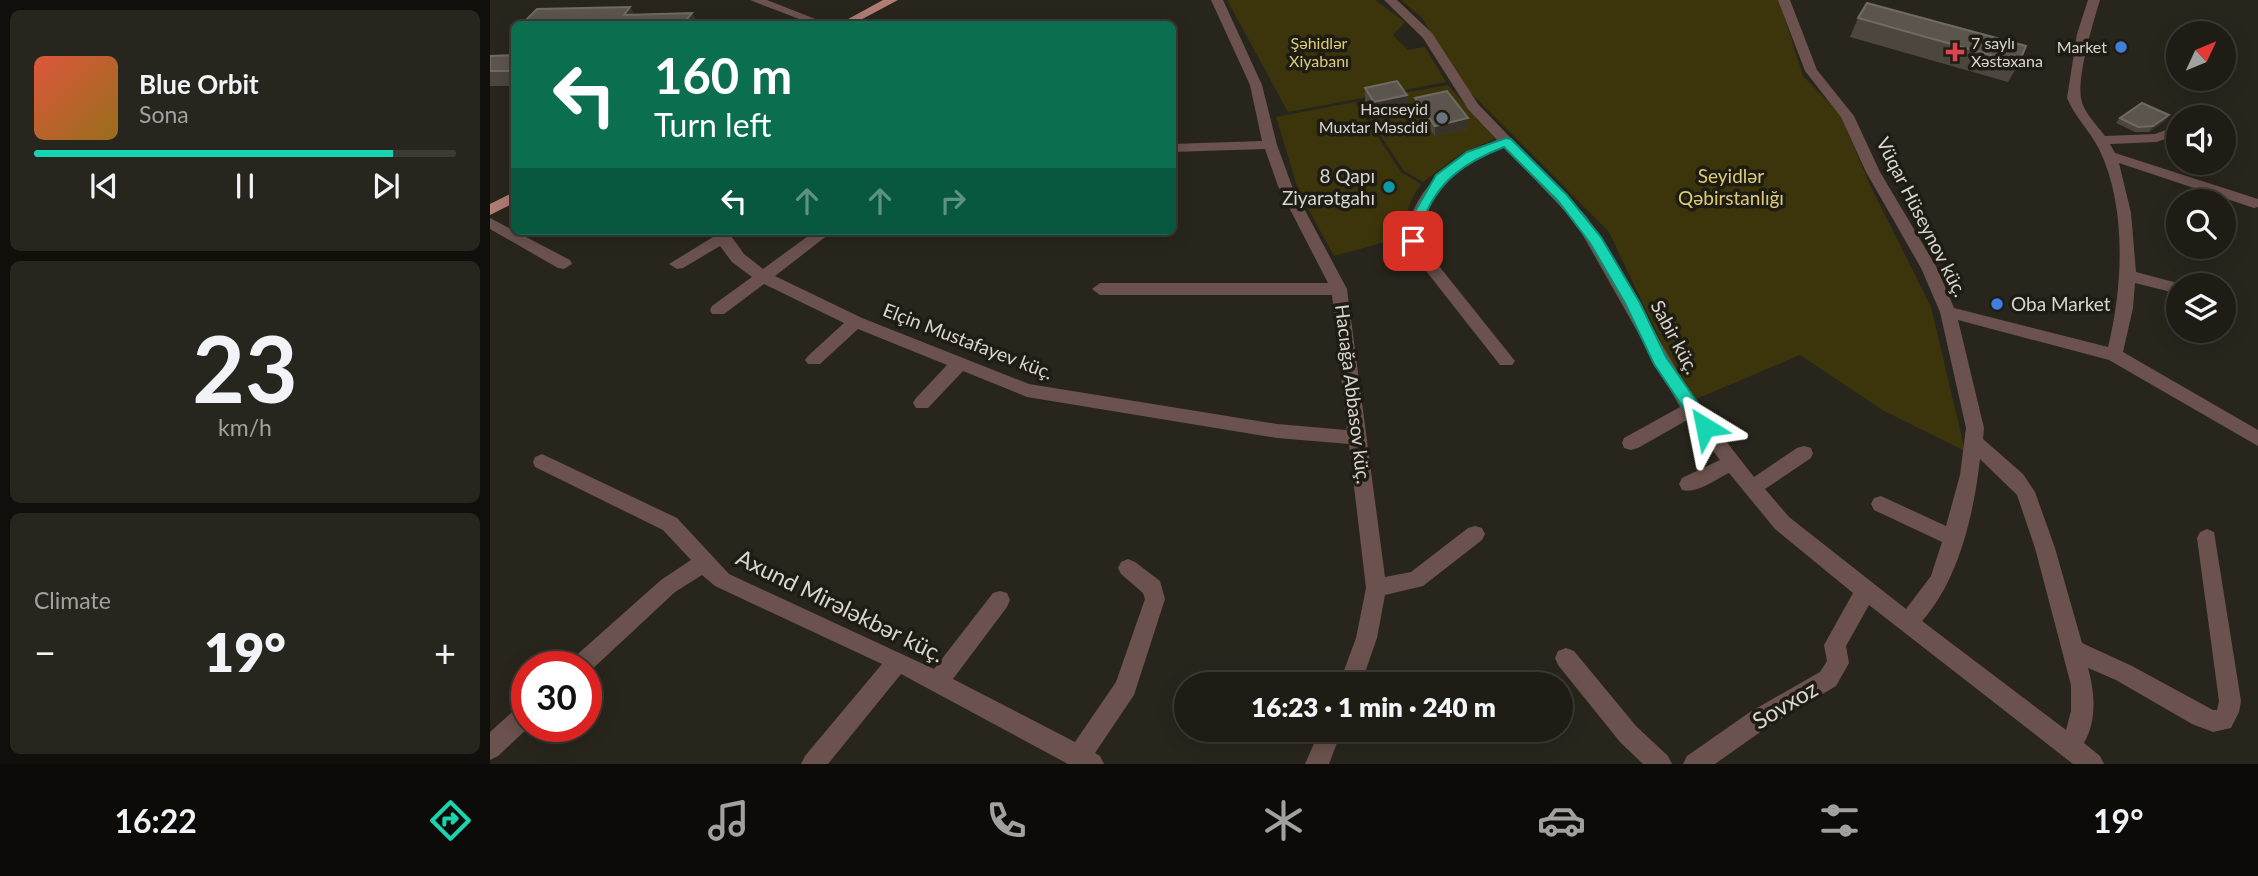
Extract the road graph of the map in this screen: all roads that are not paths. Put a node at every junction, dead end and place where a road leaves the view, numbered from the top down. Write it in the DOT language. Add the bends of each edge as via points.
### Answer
graph roads {
  1 [pos="756,0"];
  2 [pos="891,0"];
  3 [pos="1217,0"];
  4 [pos="1390,0"];
  5 [pos="1784,0"];
  6 [pos="2094,0"];
  7 [pos="814,21"];
  8 [pos="851,21"];
  9 [pos="2166,134"];
  10 [pos="2101,140"];
  11 [pos="1506,141"];
  12 [pos="1270,145"];
  13 [pos="1176,148"];
  14 [pos="2110,156"];
  15 [pos="511,199"];
  16 [pos="2254,203"];
  17 [pos="490,210"];
  18 [pos="490,223"];
  19 [pos="511,235"];
  20 [pos="512,235"];
  21 [pos="719,235"];
  22 [pos="721,235"];
  23 [pos="819,235"];
  24 [pos="564,264"];
  25 [pos="677,264"];
  26 [pos="2127,275"];
  27 [pos="761,276"];
  28 [pos="2166,286"];
  29 [pos="1100,289"];
  30 [pos="1339,289"];
  31 [pos="718,310"];
  32 [pos="1948,312"];
  33 [pos="856,322"];
  34 [pos="2114,355"];
  35 [pos="814,360"];
  36 [pos="1506,361"];
  37 [pos="960,363"];
  38 [pos="922,403"];
  39 [pos="1691,408"];
  40 [pos="1358,438"];
  41 [pos="2258,439"];
  42 [pos="1974,442"];
  43 [pos="1631,443"];
  44 [pos="1804,453"];
  45 [pos="542,462"];
  46 [pos="1732,463"];
  47 [pos="1689,484"];
  48 [pos="1752,488"];
  49 [pos="1881,504"];
  50 [pos="1475,534"];
  51 [pos="1951,537"];
  52 [pos="2207,538"];
  53 [pos="705,562"];
  54 [pos="1128,568"];
  55 [pos="1376,589"];
  56 [pos="1866,591"];
  57 [pos="1000,600"];
  58 [pos="1908,621"];
  59 [pos="597,651"];
  60 [pos="2074,651"];
  61 [pos="1566,659"];
  62 [pos="898,662"];
  63 [pos="1355,672"];
  64 [pos="937,682"];
  65 [pos="511,729"];
  66 [pos="1326,742"];
  67 [pos="2069,745"];
  68 [pos="490,748"];
  69 [pos="1086,760"];
  70 [pos="814,764"];
  71 [pos="1317,764"];
  72 [pos="1660,764"];
  73 [pos="1695,764"];
  74 [pos="2092,764"];
  1 -- 7 [label="street"];
  2 -- 8 [label="main road"];
  3 -- 12 [label="street, Hacıağa Abbasov küç." via="1256,85"];
  4 -- 11 [label="street, Sabir küç." via="1428,36 1461,89"];
  5 -- 32 [label="street, Vüqar Hüseynov küç." via="1811,71 1847,116"];
  6 -- 10 [label="street" via="2083,34 2074,98"];
  9 -- 10 [label="street"];
  10 -- 14 [label="street"];
  11 -- 36 [label="street" via="1472,155 1441,177 1413,232 1420,253"];
  11 -- 39 [label="street, Sabir küç." via="1563,198 1596,240"];
  12 -- 13 [label="street"];
  12 -- 30 [label="street, Hacıağa Abbasov küç." via="1284,186"];
  14 -- 16 [label="street"];
  14 -- 26 [label="street" via="2123,217"];
  15 -- 17 [label="main road"];
  18 -- 19 [label="street"];
  20 -- 24 [label="street"];
  21 -- 25 [label="street"];
  22 -- 27 [label="street, Elçin Mustafayev küç." via="738,258"];
  23 -- 27 [label="street"];
  26 -- 28 [label="street"];
  26 -- 34 [label="street"];
  27 -- 31 [label="street"];
  27 -- 33 [label="street, Elçin Mustafayev küç."];
  29 -- 30 [label="street"];
  30 -- 40 [label="street, Hacıağa Abbasov küç."];
  32 -- 34 [label="street"];
  32 -- 42 [label="street, Vüqar Hüseynov küç." via="1972,409"];
  33 -- 35 [label="street"];
  33 -- 37 [label="street, Elçin Mustafayev küç."];
  34 -- 41 [label="street"];
  37 -- 38 [label="street"];
  37 -- 40 [label="street, Elçin Mustafayev küç." via="1046,395 1277,431"];
  39 -- 43 [label="street"];
  39 -- 46 [label="street, Sabir küç."];
  40 -- 55 [label="street, Hacıağa Abbasov küç."];
  42 -- 51 [label="street, Vüqar Hüseynov küç."];
  42 -- 60 [label="street" via="2025,492"];
  44 -- 48 [label="street"];
  45 -- 53 [label="street, Axund Mirələkbər küç." via="670,524"];
  46 -- 47 [label="street"];
  46 -- 48 [label="street, Sabir küç."];
  48 -- 56 [label="street, Sabir küç." via="1783,523"];
  49 -- 51 [label="street"];
  50 -- 55 [label="street" via="1416,580"];
  51 -- 58 [label="street, Vüqar Hüseynov küç." via="1938,585"];
  52 -- 60 [label="street" via="2230,701 2223,720 2200,716"];
  53 -- 59 [label="street" via="668,586"];
  53 -- 62 [label="street, Axund Mirələkbər küç." via="722,580"];
  54 -- 69 [label="street" via="1153,588 1155,599 1126,687"];
  55 -- 63 [label="street, Hacıağa Abbasov küç."];
  56 -- 58 [label="street, Sabir küç."];
  56 -- 73 [label="street, Sovxoz" via="1835,645 1838,663 1828,678"];
  57 -- 64 [label="street"];
  58 -- 67 [label="street, Sabir küç."];
  60 -- 67 [label="street" via="2082,711 2078,732"];
  61 -- 72 [label="street" via="1628,734"];
  62 -- 64 [label="street, Axund Mirələkbər küç."];
  62 -- 70 [label="street"];
  64 -- 69 [label="street, Axund Mirələkbər küç."];
  65 -- 68 [label="street"];
  66 -- 71 [label="street"];
  67 -- 74 [label="street, Sabir küç."];
}
